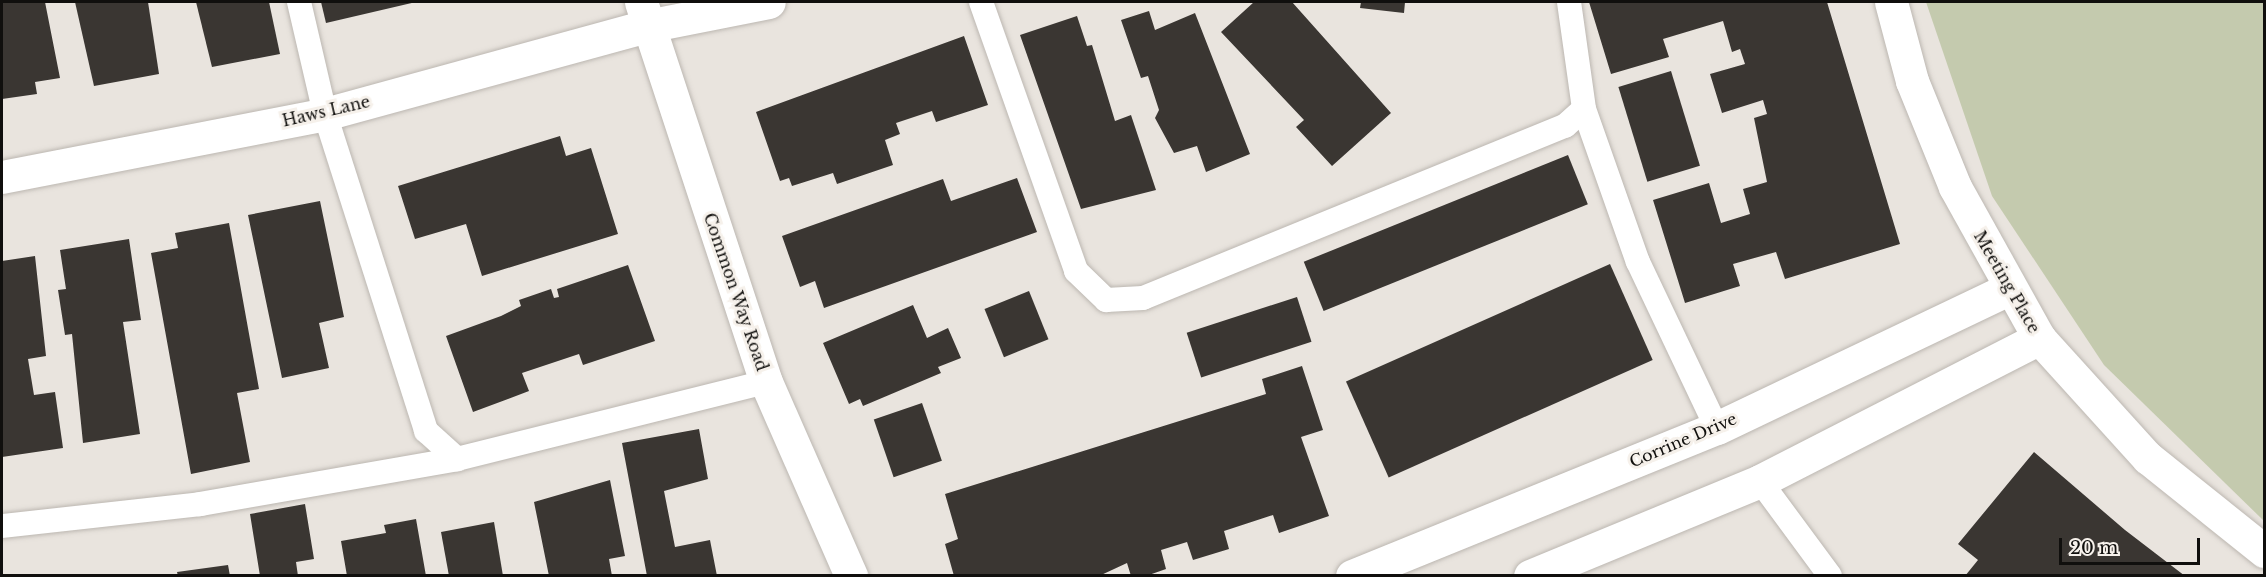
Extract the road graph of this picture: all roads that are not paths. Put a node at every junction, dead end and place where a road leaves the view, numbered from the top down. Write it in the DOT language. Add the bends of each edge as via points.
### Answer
graph roads {
  1 [pos="299,2"];
  2 [pos="769,2"];
  3 [pos="981,2"];
  4 [pos="1569,2"];
  5 [pos="1891,2"];
  6 [pos="644,14"];
  7 [pos="1584,109"];
  8 [pos="325,114"];
  9 [pos="2,177"];
  10 [pos="2008,290"];
  11 [pos="2039,338"];
  12 [pos="766,382"];
  13 [pos="1717,428"];
  14 [pos="457,459"];
  15 [pos="1760,481"];
  16 [pos="2,526"];
  17 [pos="2265,551"];
  18 [pos="851,576"];
  19 [pos="1352,576"];
  20 [pos="1530,576"];
  21 [pos="1830,576"];
  1 -- 8 [label="lane"];
  2 -- 6 [label="street, Haws Lane"];
  3 -- 7 [label="lane" via="1076,271 1106,300 1143,298 1565,126"];
  4 -- 7 [label="lane"];
  5 -- 10 [label="street, Meeting Place" via="1912,81 1955,187"];
  6 -- 8 [label="street, Haws Lane"];
  6 -- 12 [label="street, Common Way Road"];
  7 -- 13 [label="lane" via="1638,262"];
  8 -- 9 [label="street, Haws Lane"];
  8 -- 14 [label="lane" via="426,431"];
  10 -- 11 [label="street, Meeting Place"];
  10 -- 13 [label="street, Corrine Drive"];
  11 -- 15 [label="street"];
  11 -- 17 [label="street, Meeting Place" via="2148,458"];
  12 -- 14 [label="lane"];
  12 -- 18 [label="street, Common Way Road"];
  13 -- 19 [label="street, Corrine Drive"];
  14 -- 16 [label="lane" via="200,504"];
  15 -- 20 [label="street"];
  15 -- 21 [label="lane"];
}
